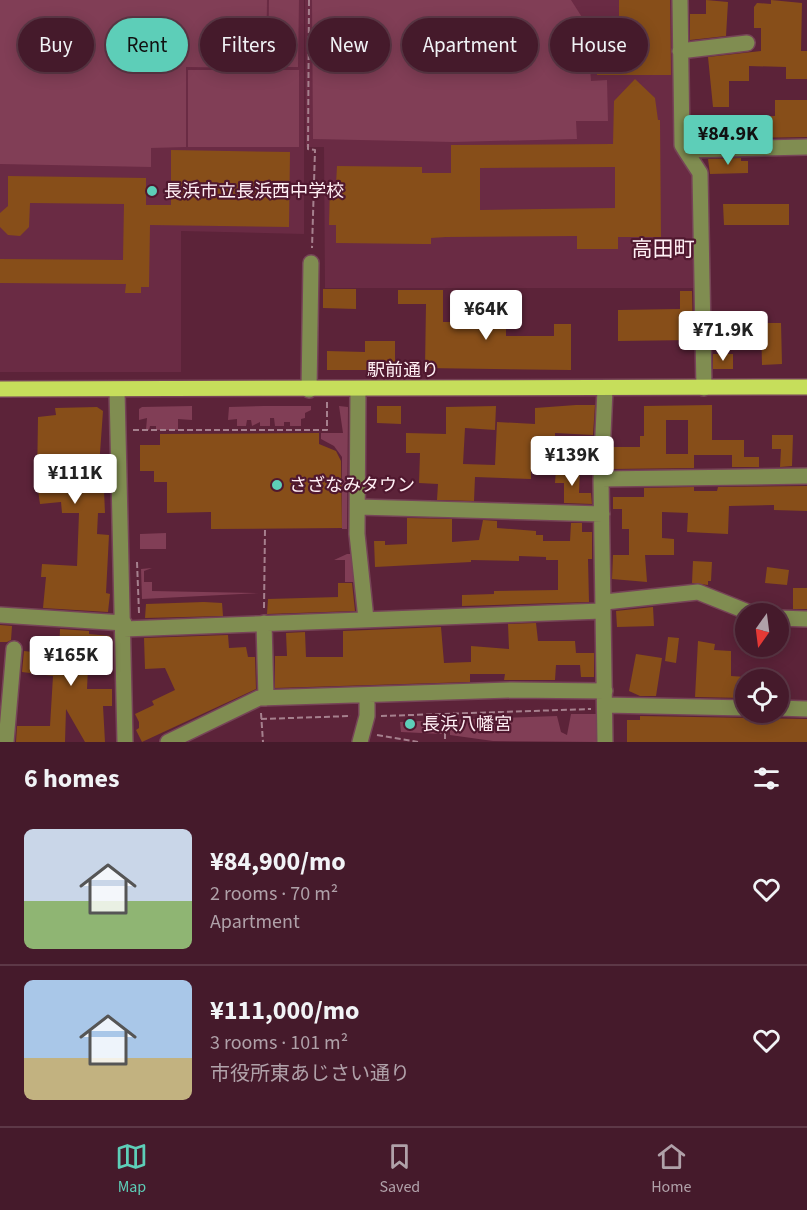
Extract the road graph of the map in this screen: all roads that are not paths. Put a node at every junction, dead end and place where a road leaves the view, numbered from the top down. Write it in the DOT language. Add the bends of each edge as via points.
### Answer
graph roads {
  1 [pos="680,0"];
  2 [pos="747,44"];
  3 [pos="680,51"];
  4 [pos="807,147"];
  5 [pos="685,150"];
  6 [pos="311,263"];
  7 [pos="807,387"];
  8 [pos="704,388"];
  9 [pos="0,389"];
  10 [pos="358,389"];
  11 [pos="605,389"];
  12 [pos="117,390"];
  13 [pos="309,390"];
  14 [pos="807,476"];
  15 [pos="602,479"];
  16 [pos="358,507"];
  17 [pos="602,514"];
  18 [pos="603,607"];
  19 [pos="735,607"];
  20 [pos="0,615"];
  21 [pos="366,619"];
  22 [pos="789,619"];
  23 [pos="807,620"];
  24 [pos="264,623"];
  25 [pos="124,626"];
  26 [pos="14,649"];
  27 [pos="367,695"];
  28 [pos="263,698"];
  29 [pos="605,701"];
  30 [pos="5,702"];
  31 [pos="735,707"];
  32 [pos="789,708"];
  33 [pos="807,709"];
  34 [pos="361,738"];
  35 [pos="6,742"];
  36 [pos="125,742"];
  37 [pos="168,742"];
  38 [pos="605,742"];
  1 -- 3 [label="street"];
  2 -- 3 [label="street"];
  3 -- 5 [label="street"];
  4 -- 5 [label="street"];
  5 -- 8 [label="street" via="700,173"];
  6 -- 13 [label="street"];
  7 -- 8 [label="main road, 駅前通り"];
  8 -- 11 [label="main road, 駅前通り"];
  9 -- 12 [label="main road, 駅前通り"];
  10 -- 11 [label="main road, 駅前通り"];
  10 -- 13 [label="main road, 駅前通り"];
  10 -- 16 [label="street"];
  11 -- 15 [label="street"];
  12 -- 13 [label="main road, 駅前通り"];
  12 -- 25 [label="street"];
  14 -- 15 [label="street"];
  15 -- 17 [label="street"];
  16 -- 17 [label="street"];
  16 -- 21 [label="street"];
  17 -- 18 [label="street"];
  18 -- 19 [label="street" via="698,592"];
  18 -- 21 [label="street"];
  18 -- 29 [label="street"];
  20 -- 25 [label="street"];
  21 -- 24 [label="street"];
  22 -- 23 [label="street"];
  24 -- 25 [label="street"];
  24 -- 28 [label="street"];
  25 -- 36 [label="street"];
  26 -- 30 [label="street"];
  27 -- 28 [label="street"];
  27 -- 29 [label="street" via="512,690"];
  27 -- 34 [label="street"];
  28 -- 37 [label="street"];
  29 -- 31 [label="street"];
  29 -- 38 [label="street"];
  30 -- 35 [label="street"];
  32 -- 33 [label="street"];
}
